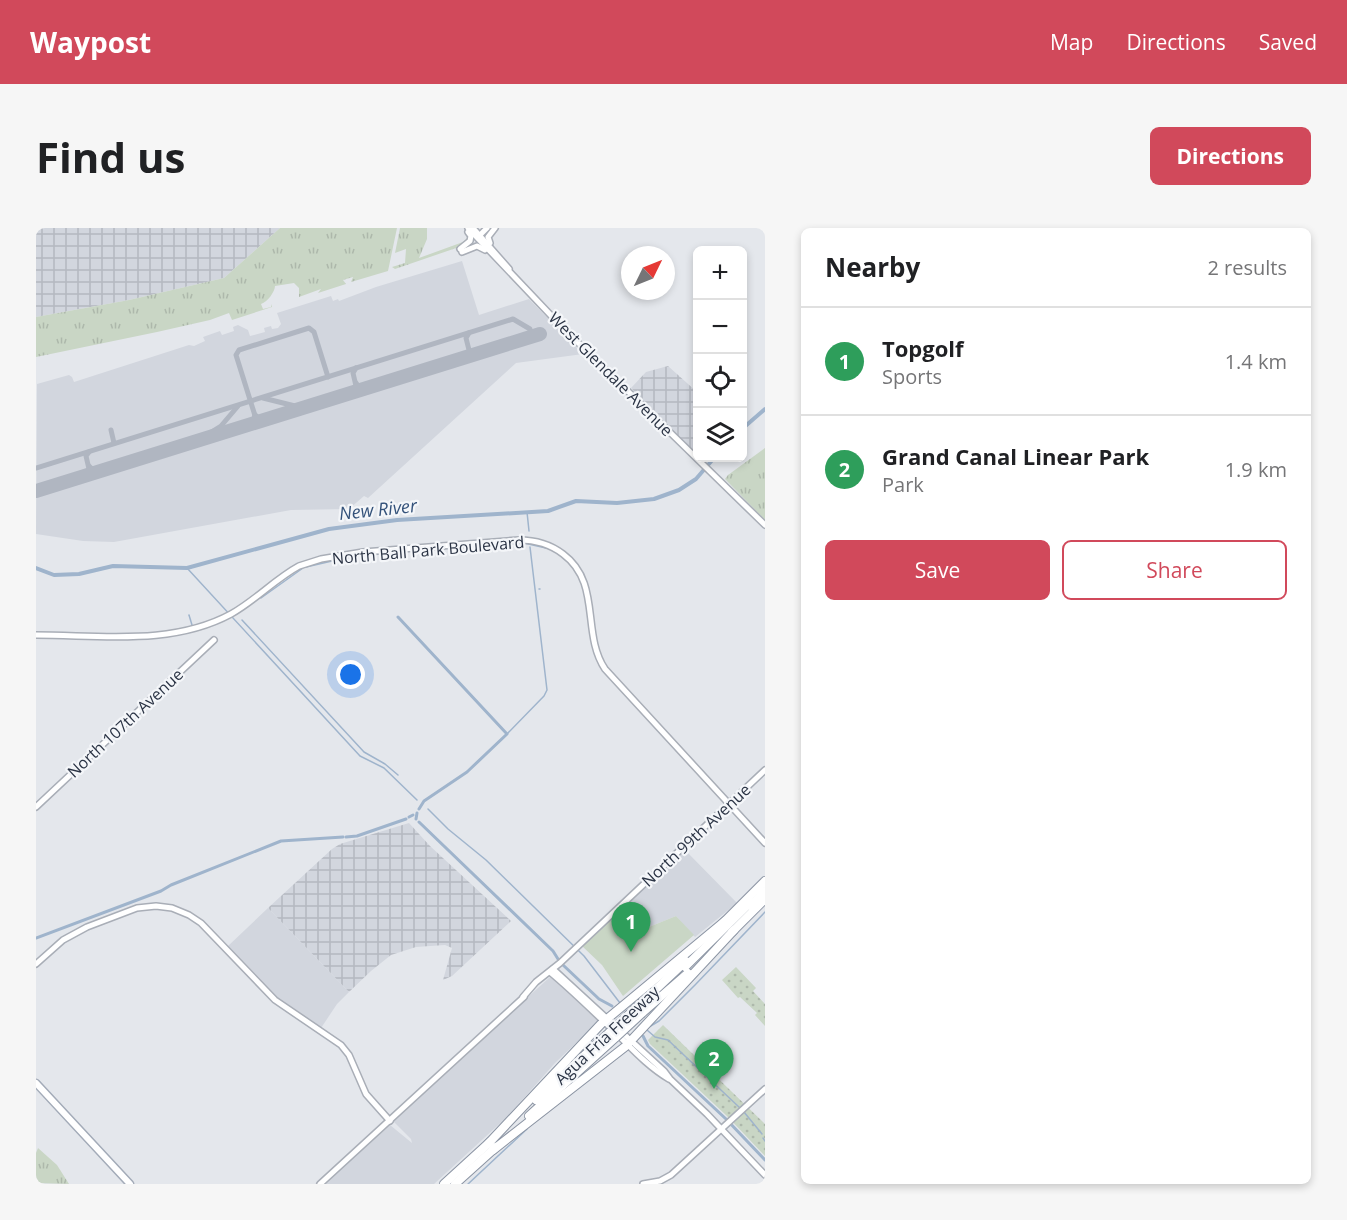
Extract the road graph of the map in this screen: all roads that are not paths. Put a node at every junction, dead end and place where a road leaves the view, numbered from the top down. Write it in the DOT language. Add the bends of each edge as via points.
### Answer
graph roads {
  1 [pos="467,228"];
  2 [pos="474,228"];
  3 [pos="486,228"];
  4 [pos="494,228"];
  5 [pos="479,238"];
  6 [pos="492,252"];
  7 [pos="765,525"];
  8 [pos="36,635"];
  9 [pos="214,640"];
  10 [pos="765,770"];
  11 [pos="730,803"];
  12 [pos="36,807"];
  13 [pos="765,843"];
  14 [pos="765,887"];
  15 [pos="765,899"];
  16 [pos="725,921"];
  17 [pos="734,930"];
  18 [pos="36,964"];
  19 [pos="550,972"];
  20 [pos="651,999"];
  21 [pos="608,1018"];
  22 [pos="636,1035"];
  23 [pos="670,1079"];
  24 [pos="37,1086"];
  25 [pos="765,1088"];
  26 [pos="390,1120"];
  27 [pos="721,1129"];
  28 [pos="490,1147"];
  29 [pos="765,1175"];
  30 [pos="130,1184"];
  31 [pos="320,1184"];
  32 [pos="444,1184"];
  33 [pos="455,1184"];
  34 [pos="643,1184"];
  1 -- 5 [label="main road, West Glendale Avenue"];
  1 -- 6 [label="main road" via="471,239 461,250 480,246"];
  2 -- 3 [label="main road"];
  2 -- 5 [label="main road, West Glendale Avenue"];
  3 -- 5 [label="main road"];
  4 -- 5 [label="main road"];
  4 -- 6 [label="main road" via="488,237"];
  5 -- 6 [label="main road, West Glendale Avenue"];
  6 -- 7 [label="main road, West Glendale Avenue" via="561,326"];
  8 -- 11 [label="main road, North Ball Park Boulevard" via="161,635 190,630 234,612 296,568 321,559 460,544 522,540 544,544 567,557 584,580 594,644 605,669"];
  9 -- 12 [label="main road, North 107th Avenue"];
  10 -- 11 [label="main road, North 99th Avenue"];
  11 -- 13 [label="main road, North Ball Park Boulevard"];
  11 -- 19 [label="main road, North 99th Avenue"];
  14 -- 16 [label="highway, Agua Fria Freeway"];
  14 -- 20 [label="highway"];
  15 -- 17 [label="highway, Agua Fria Freeway"];
  16 -- 20 [label="highway, Agua Fria Freeway"];
  16 -- 21 [label="highway"];
  17 -- 20 [label="highway, Agua Fria Freeway"];
  17 -- 22 [label="highway"];
  18 -- 26 [label="main road" via="74,933 130,910 150,906 189,915 275,1000 341,1045 366,1094"];
  19 -- 21 [label="main road"];
  19 -- 26 [label="main road, North 99th Avenue"];
  20 -- 28 [label="highway, Agua Fria Freeway, bridge"];
  21 -- 22 [label="main road"];
  21 -- 28 [label="highway"];
  22 -- 23 [label="main road"];
  22 -- 23 [label="main road" via="640,1056"];
  22 -- 28 [label="highway"];
  23 -- 27 [label="main road"];
  24 -- 30 [label="main road"];
  25 -- 27 [label="main road"];
  26 -- 31 [label="main road, North 99th Avenue"];
  27 -- 29 [label="main road"];
  27 -- 34 [label="main road" via="670,1175"];
  28 -- 32 [label="highway, Agua Fria Freeway"];
  28 -- 33 [label="highway, Agua Fria Freeway"];
}
